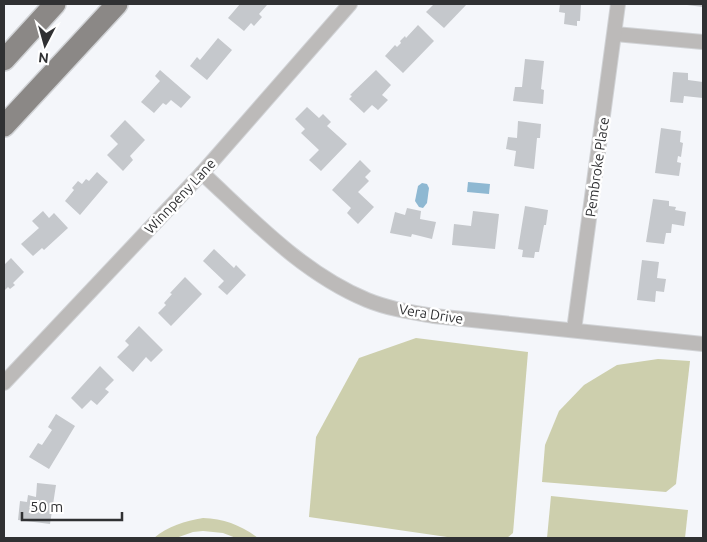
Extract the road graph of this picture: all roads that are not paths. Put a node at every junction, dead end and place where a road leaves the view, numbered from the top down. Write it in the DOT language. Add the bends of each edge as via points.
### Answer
graph roads {
  1 [pos="55,4"];
  2 [pos="117,4"];
  3 [pos="350,4"];
  4 [pos="618,4"];
  5 [pos="615,34"];
  6 [pos="703,42"];
  7 [pos="4,60"];
  8 [pos="4,126"];
  9 [pos="202,173"];
  10 [pos="574,330"];
  11 [pos="703,344"];
  12 [pos="4,383"];
  1 -- 7 [label="main road"];
  2 -- 8 [label="main road"];
  3 -- 9 [label="street, Winnpeny Lane"];
  4 -- 5 [label="street, Pembroke Place"];
  5 -- 6 [label="street"];
  5 -- 10 [label="street, Pembroke Place"];
  9 -- 10 [label="street, Vera Drive" via="304,264 334,284 368,300 397,310 434,316"];
  9 -- 12 [label="street, Winnpeny Lane"];
  10 -- 11 [label="street, Vera Drive"];
}
